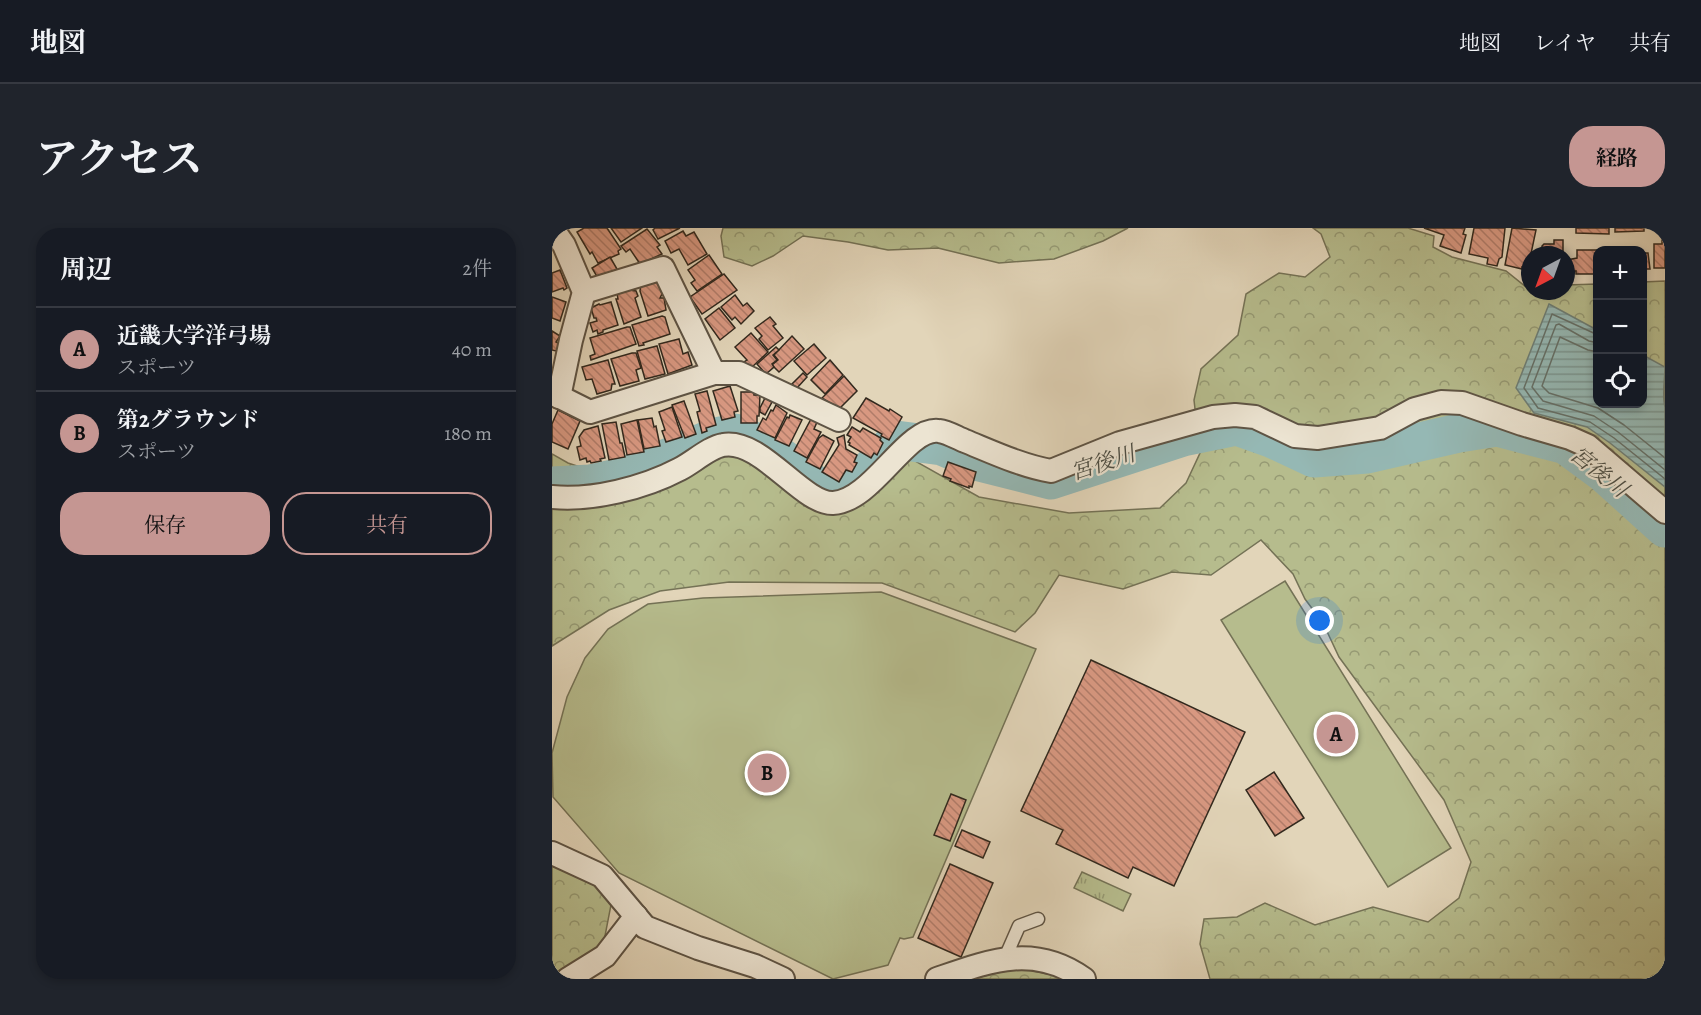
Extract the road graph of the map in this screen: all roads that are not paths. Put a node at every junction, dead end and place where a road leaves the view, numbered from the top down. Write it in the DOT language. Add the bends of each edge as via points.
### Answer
graph roads {
  1 [pos="552,228"];
  2 [pos="584,292"];
  3 [pos="714,373"];
  4 [pos="556,395"];
  5 [pos="839,420"];
  6 [pos="552,497"];
  7 [pos="1665,512"];
  8 [pos="552,854"];
  9 [pos="636,916"];
  10 [pos="1038,920"];
  11 [pos="1005,958"];
  12 [pos="567,979"];
  13 [pos="783,979"];
  14 [pos="937,979"];
  15 [pos="1084,979"];
  1 -- 2 [label="street" via="564,244"];
  2 -- 3 [label="street" via="663,268"];
  2 -- 4 [label="street"];
  3 -- 4 [label="street" via="590,412"];
  3 -- 5 [label="street" via="739,373"];
  6 -- 7 [label="street" via="591,497 624,489 679,470 721,445 736,444 817,499 832,503 848,500 869,485 904,449 938,430 1051,471 1120,443 1213,417 1255,417 1296,436 1318,438 1380,428 1415,409 1441,402 1462,403 1570,438 1588,447"];
  8 -- 9 [label="street" via="602,876"];
  9 -- 12 [label="street" via="605,956"];
  9 -- 13 [label="street" via="645,927"];
  10 -- 11 [label="lane" via="1019,926"];
  11 -- 14 [label="street"];
  11 -- 15 [label="street" via="1029,958 1057,965"];
}
